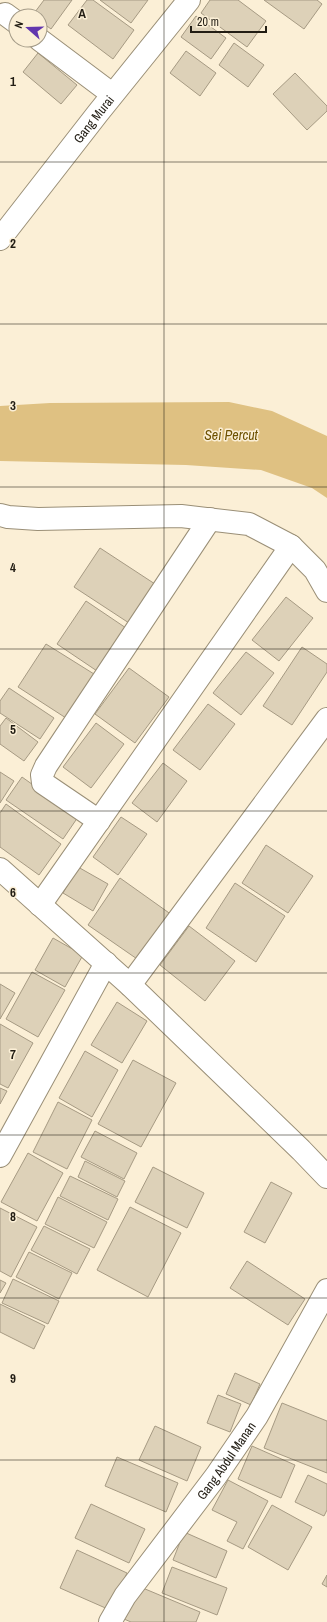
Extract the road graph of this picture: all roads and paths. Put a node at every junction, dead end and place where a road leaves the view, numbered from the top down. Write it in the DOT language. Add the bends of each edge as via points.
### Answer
graph roads {
  1 [pos="189,0"];
  2 [pos="48,46"];
  3 [pos="112,94"];
  4 [pos="0,239"];
  5 [pos="0,515"];
  6 [pos="210,519"];
  7 [pos="291,546"];
  8 [pos="327,591"];
  9 [pos="327,719"];
  10 [pos="99,821"];
  11 [pos="3,878"];
  12 [pos="40,905"];
  13 [pos="106,964"];
  14 [pos="130,985"];
  15 [pos="0,1156"];
  16 [pos="327,1177"];
  17 [pos="327,1290"];
  18 [pos="110,1622"];
  1 -- 3 [label="street, Gang Murai"];
  2 -- 3 [label="street"];
  3 -- 4 [label="street, Gang Murai"];
  5 -- 6 [label="street" via="38,519 181,516"];
  6 -- 7 [label="street" via="249,524"];
  6 -- 10 [label="street" via="42,775 43,782"];
  7 -- 8 [label="street" via="315,570"];
  7 -- 10 [label="street"];
  9 -- 14 [label="street"];
  10 -- 12 [label="street"];
  11 -- 12 [label="street"];
  12 -- 13 [label="street"];
  13 -- 14 [label="street"];
  13 -- 15 [label="street"];
  14 -- 16 [label="street"];
  17 -- 18 [label="street, Gang Abdul Manan" via="257,1416 216,1476 125,1596"];
}
